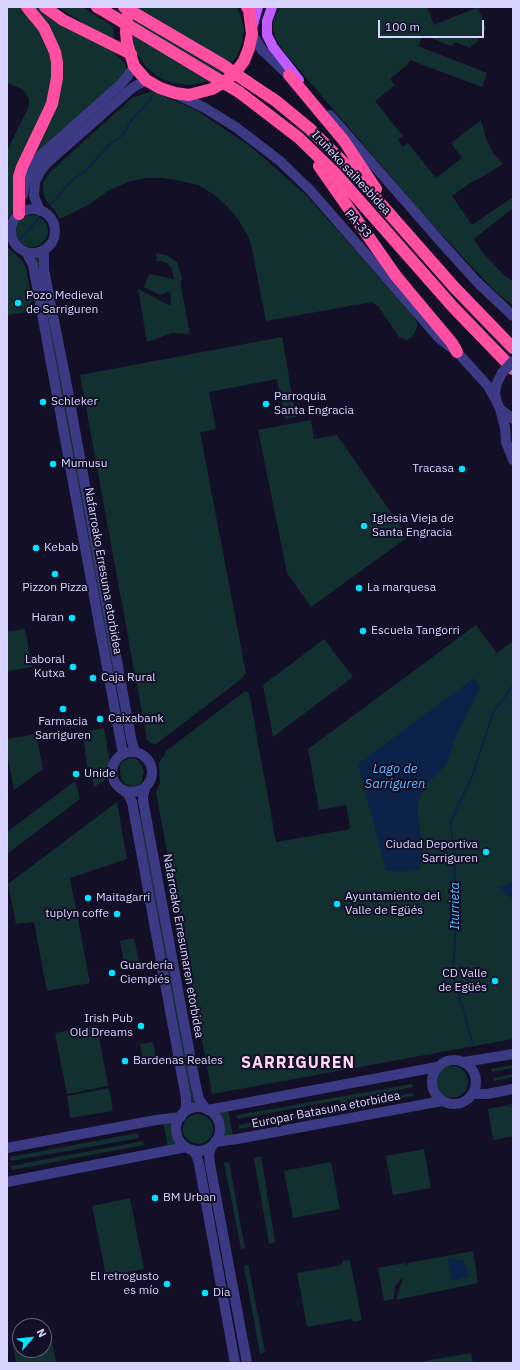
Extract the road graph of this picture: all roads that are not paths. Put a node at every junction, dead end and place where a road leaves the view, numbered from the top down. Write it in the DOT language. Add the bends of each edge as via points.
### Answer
graph roads {
  1 [pos="27,7"];
  2 [pos="44,7"];
  3 [pos="124,7"];
  4 [pos="130,7"];
  5 [pos="247,7"];
  6 [pos="258,7"];
  7 [pos="272,7"];
  8 [pos="101,10"];
  9 [pos="252,31"];
  10 [pos="132,60"];
  11 [pos="289,75"];
  12 [pos="146,80"];
  13 [pos="307,91"];
  14 [pos="239,92"];
  15 [pos="175,93"];
  16 [pos="40,211"];
  17 [pos="21,213"];
  18 [pos="44,250"];
  19 [pos="26,252"];
  20 [pos="454,287"];
  21 [pos="513,316"];
  22 [pos="513,348"];
  23 [pos="457,352"];
  24 [pos="513,361"];
  25 [pos="507,371"];
  26 [pos="498,405"];
  27 [pos="513,419"];
  28 [pos="511,444"];
  29 [pos="513,460"];
  30 [pos="135,752"];
  31 [pos="124,754"];
  32 [pos="146,786"];
  33 [pos="124,791"];
  34 [pos="513,1054"];
  35 [pos="464,1062"];
  36 [pos="437,1067"];
  37 [pos="513,1089"];
  38 [pos="472,1094"];
  39 [pos="442,1101"];
  40 [pos="207,1110"];
  41 [pos="182,1115"];
  42 [pos="213,1144"];
  43 [pos="7,1148"];
  44 [pos="189,1148"];
  45 [pos="7,1182"];
  46 [pos="235,1363"];
  47 [pos="247,1363"];
  1 -- 17 [label="highway" via="44,28 50,41 56,57 57,78 52,104 25,158 19,177"];
  2 -- 10 [label="highway"];
  3 -- 20 [label="highway, Iruñeko saihesbidea, bridge" via="223,65 276,101 310,129 351,170"];
  4 -- 10 [label="highway" via="126,32"];
  5 -- 9 [label="highway"];
  6 -- 9 [label="main road"];
  7 -- 13 [label="main road" via="267,21 267,34 273,47"];
  8 -- 14 [label="highway, Iruñeko saihesbidea, bridge"];
  9 -- 11 [label="street" via="262,50"];
  9 -- 15 [label="highway" via="244,61 224,82 198,93"];
  10 -- 12 [label="highway"];
  10 -- 17 [label="street" via="127,77 120,85 49,148 32,167 25,182"];
  11 -- 13 [label="street"];
  11 -- 20 [label="highway" via="344,141 378,191"];
  12 -- 15 [label="highway"];
  12 -- 16 [label="street" via="132,88 47,163 35,182 34,196"];
  13 -- 21 [label="street" via="472,276"];
  14 -- 23 [label="highway" via="317,164 396,276"];
  14 -- 25 [label="highway, Iruñeko saihesbidea" via="299,138 336,174"];
  15 -- 23 [label="street, PA-33" via="237,128 280,161 310,190 439,338"];
  16 -- 17 [label="street" via="29,210"];
  16 -- 18 [label="street" via="51,219 55,230 50,245"];
  17 -- 19 [label="street" via="12,224 12,236 14,243"];
  18 -- 19 [label="street"];
  18 -- 30 [label="street, Nafarroako Erresuma etorbidea" via="44,270"];
  19 -- 31 [label="street, Nafarroako Erresuma etorbidea" via="33,265"];
  20 -- 22 [label="highway, Iruñeko saihesbidea"];
  23 -- 26 [label="street, PA-33" via="488,386"];
  24 -- 25 [label="street, bridge"];
  25 -- 26 [label="street" via="497,384 495,392"];
  26 -- 27 [label="street"];
  26 -- 28 [label="street" via="506,442"];
  28 -- 29 [label="street"];
  30 -- 31 [label="street"];
  30 -- 32 [label="street" via="144,756 151,766 151,779"];
  31 -- 33 [label="street" via="118,757 112,768 113,781"];
  32 -- 33 [label="street" via="138,792"];
  32 -- 40 [label="street, Nafarroako Erresumaren etorbidea" via="143,800 195,1082 201,1104"];
  33 -- 41 [label="street, Nafarroako Erresumaren etorbidea" via="132,802 187,1100"];
  34 -- 35 [label="street"];
  35 -- 36 [label="street" via="450,1060 442,1062"];
  35 -- 38 [label="street" via="470,1066 476,1080 476,1088"];
  36 -- 39 [label="street" via="433,1072 432,1085 434,1092"];
  36 -- 40 [label="street, Europar Batasuna etorbidea"];
  37 -- 38 [label="street"];
  38 -- 39 [label="street" via="463,1103 449,1104"];
  39 -- 42 [label="street, Europar Batasuna etorbidea"];
  40 -- 41 [label="street" via="194,1108"];
  40 -- 42 [label="street, Nafarroako Erresumaren etorbidea" via="215,1116 219,1124 219,1133"];
  41 -- 43 [label="street"];
  41 -- 44 [label="street, Nafarroako Erresumaren etorbidea" via="177,1122 176,1132 180,1141"];
  42 -- 44 [label="street" via="201,1150"];
  42 -- 47 [label="street, Nafarroako Erresumaren etorbidea" via="209,1155 210,1164"];
  44 -- 45 [label="street"];
  44 -- 46 [label="street, Nafarroako Erresumaren etorbidea" via="197,1157 199,1164"];
}
